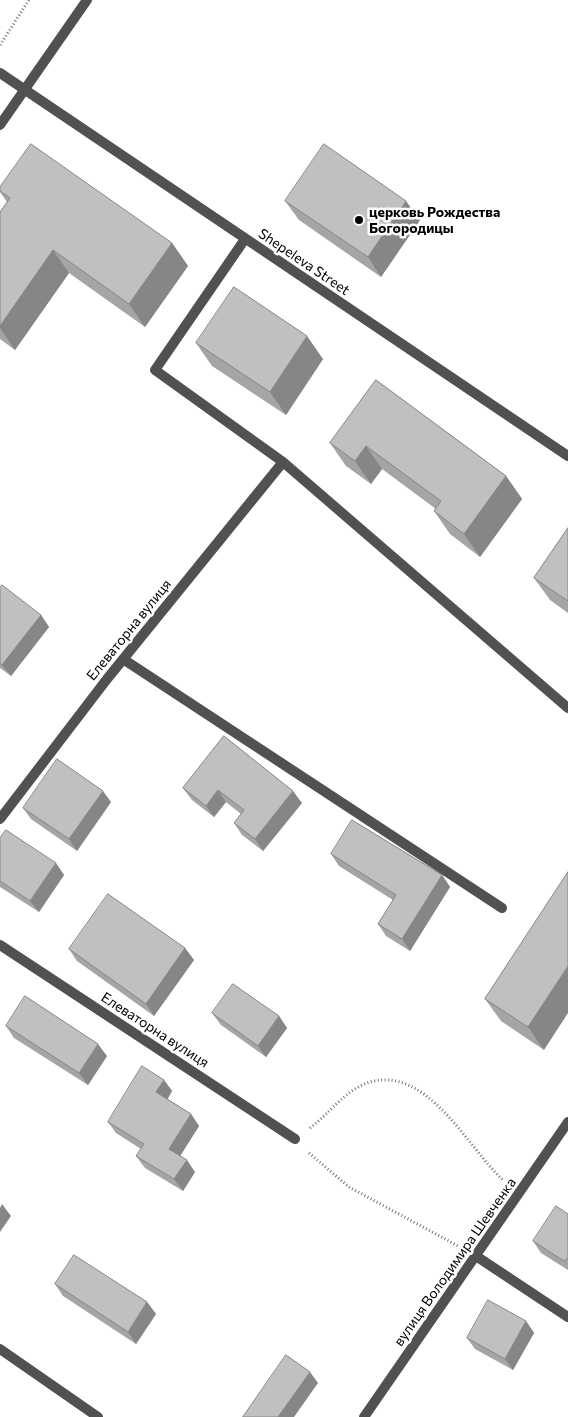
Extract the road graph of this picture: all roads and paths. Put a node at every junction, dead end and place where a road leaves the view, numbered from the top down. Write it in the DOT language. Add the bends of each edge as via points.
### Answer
graph roads {
  1 [pos="29,0"];
  2 [pos="87,0"];
  3 [pos="0,45"];
  4 [pos="0,73"];
  5 [pos="24,90"];
  6 [pos="0,125"];
  7 [pos="245,239"];
  8 [pos="568,456"];
  9 [pos="283,462"];
  10 [pos="123,659"];
  11 [pos="568,708"];
  12 [pos="0,819"];
  13 [pos="502,908"];
  14 [pos="0,945"];
  15 [pos="568,1122"];
  16 [pos="295,1139"];
  17 [pos="519,1193"];
  18 [pos="476,1256"];
  19 [pos="568,1317"];
  20 [pos="0,1349"];
  21 [pos="98,1417"];
  22 [pos="364,1417"];
  1 -- 3 [label="path"];
  2 -- 5 [label="street"];
  4 -- 5 [label="street, Shepeleva Street"];
  5 -- 6 [label="street"];
  5 -- 7 [label="street, Shepeleva Street"];
  7 -- 8 [label="street, Shepeleva Street"];
  7 -- 9 [label="street" via="155,370"];
  9 -- 10 [label="street, Елеваторна вулиця"];
  9 -- 11 [label="street"];
  10 -- 12 [label="street, Елеваторна вулиця"];
  10 -- 13 [label="street"];
  14 -- 16 [label="street, Елеваторна вулиця"];
  15 -- 17 [label="street, вулиця Володимира Шевченка"];
  16 -- 17 [label="path" via="342,1099 369,1082 394,1080 414,1087 440,1107 489,1167"];
  16 -- 18 [label="path" via="349,1187"];
  17 -- 18 [label="street, вулиця Володимира Шевченка"];
  18 -- 19 [label="street"];
  18 -- 22 [label="street, вулиця Володимира Шевченка"];
  20 -- 21 [label="street"];
}
